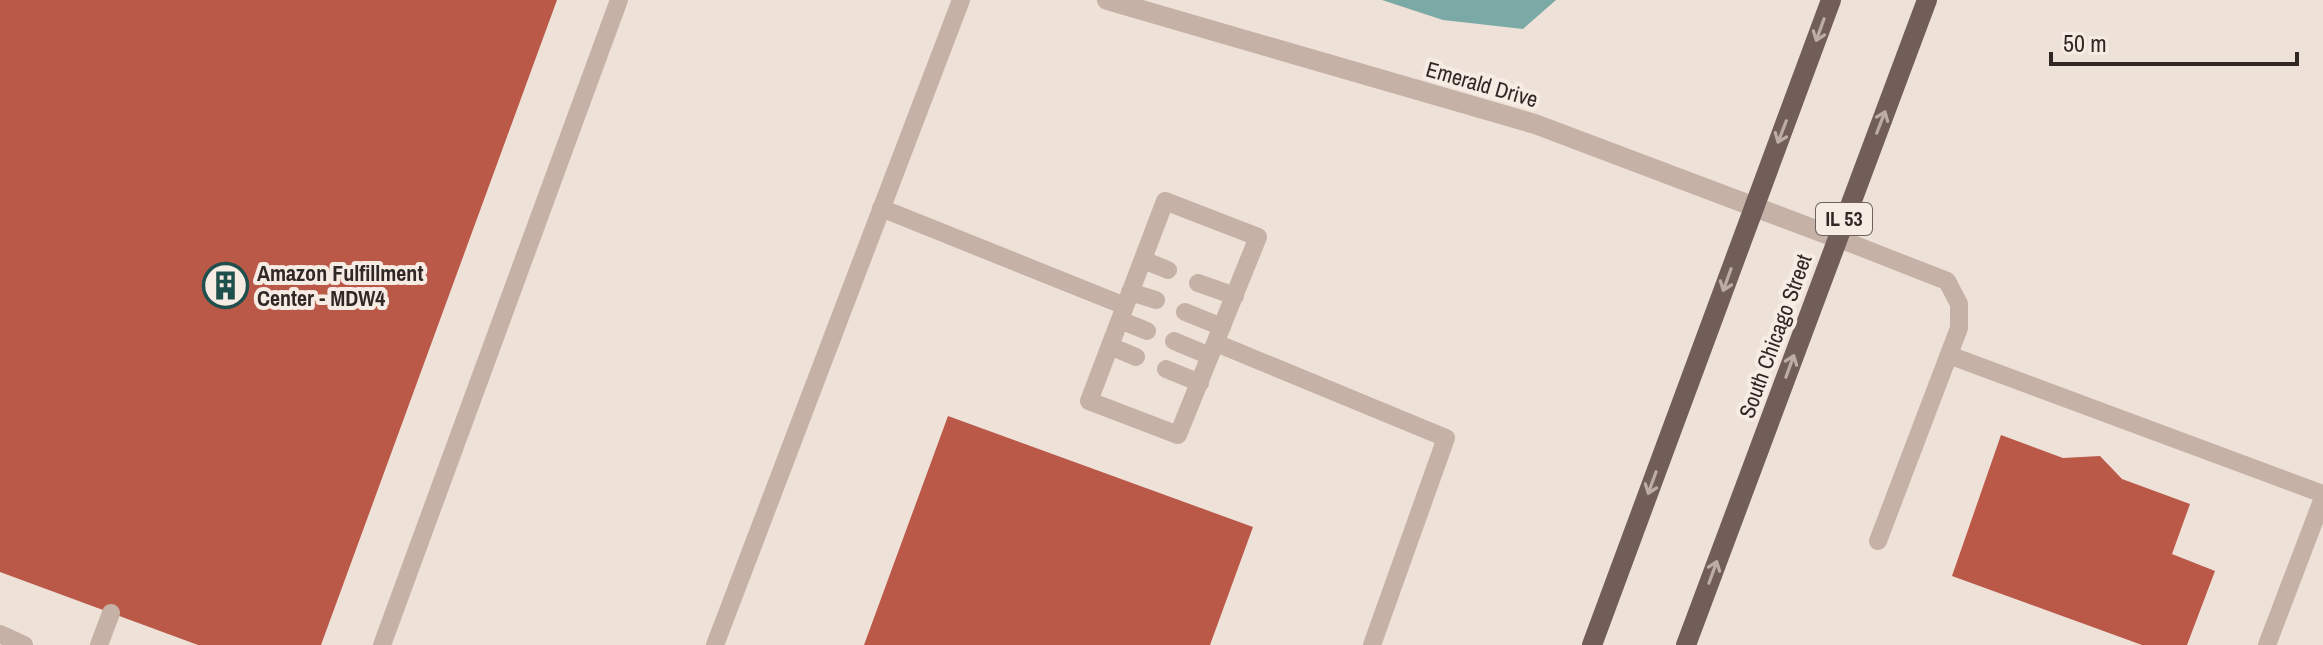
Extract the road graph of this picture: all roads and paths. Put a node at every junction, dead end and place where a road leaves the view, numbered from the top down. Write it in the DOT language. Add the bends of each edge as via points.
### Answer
graph roads {
  1 [pos="619,0"];
  2 [pos="961,0"];
  3 [pos="1107,0"];
  4 [pos="1831,0"];
  5 [pos="1927,0"];
  6 [pos="1754,207"];
  7 [pos="881,208"];
  8 [pos="1837,238"];
  9 [pos="1143,260"];
  10 [pos="1168,270"];
  11 [pos="1198,283"];
  12 [pos="1235,296"];
  13 [pos="1156,300"];
  14 [pos="1125,306"];
  15 [pos="1185,312"];
  16 [pos="1147,331"];
  17 [pos="1174,341"];
  18 [pos="1216,342"];
  19 [pos="1110,346"];
  20 [pos="1949,355"];
  21 [pos="1136,357"];
  22 [pos="1166,369"];
  23 [pos="1200,383"];
  24 [pos="2323,496"];
  25 [pos="1878,541"];
  26 [pos="111,613"];
  27 [pos="0,634"];
  28 [pos="24,645"];
  29 [pos="99,645"];
  30 [pos="382,645"];
  31 [pos="715,645"];
  32 [pos="1372,645"];
  33 [pos="1592,645"];
  34 [pos="1686,645"];
  35 [pos="2267,645"];
  1 -- 30 [label="lane"];
  2 -- 7 [label="lane"];
  3 -- 6 [label="street, Emerald Drive" via="1535,124"];
  4 -- 6 [label="main road, one-way"];
  8 -- 5 [label="main road, South Chicago Street / IL 53, one-way"];
  6 -- 8 [label="street, Emerald Drive"];
  6 -- 33 [label="main road, one-way"];
  7 -- 14 [label="lane"];
  7 -- 31 [label="lane"];
  8 -- 20 [label="lane" via="1947,281 1959,304 1959,328"];
  34 -- 8 [label="main road, South Chicago Street / IL 53, one-way"];
  9 -- 10 [label="lane"];
  9 -- 12 [label="lane" via="1165,201 1258,237"];
  9 -- 14 [label="lane"];
  11 -- 12 [label="lane"];
  12 -- 18 [label="lane"];
  13 -- 14 [label="lane"];
  14 -- 16 [label="lane"];
  14 -- 19 [label="lane"];
  15 -- 18 [label="lane"];
  17 -- 18 [label="lane"];
  18 -- 23 [label="lane"];
  18 -- 32 [label="lane" via="1446,438"];
  19 -- 21 [label="lane"];
  19 -- 23 [label="lane" via="1089,401 1178,435"];
  20 -- 24 [label="lane"];
  20 -- 25 [label="lane"];
  22 -- 23 [label="lane"];
  24 -- 35 [label="lane"];
  26 -- 29 [label="lane"];
  27 -- 28 [label="lane"];
}
